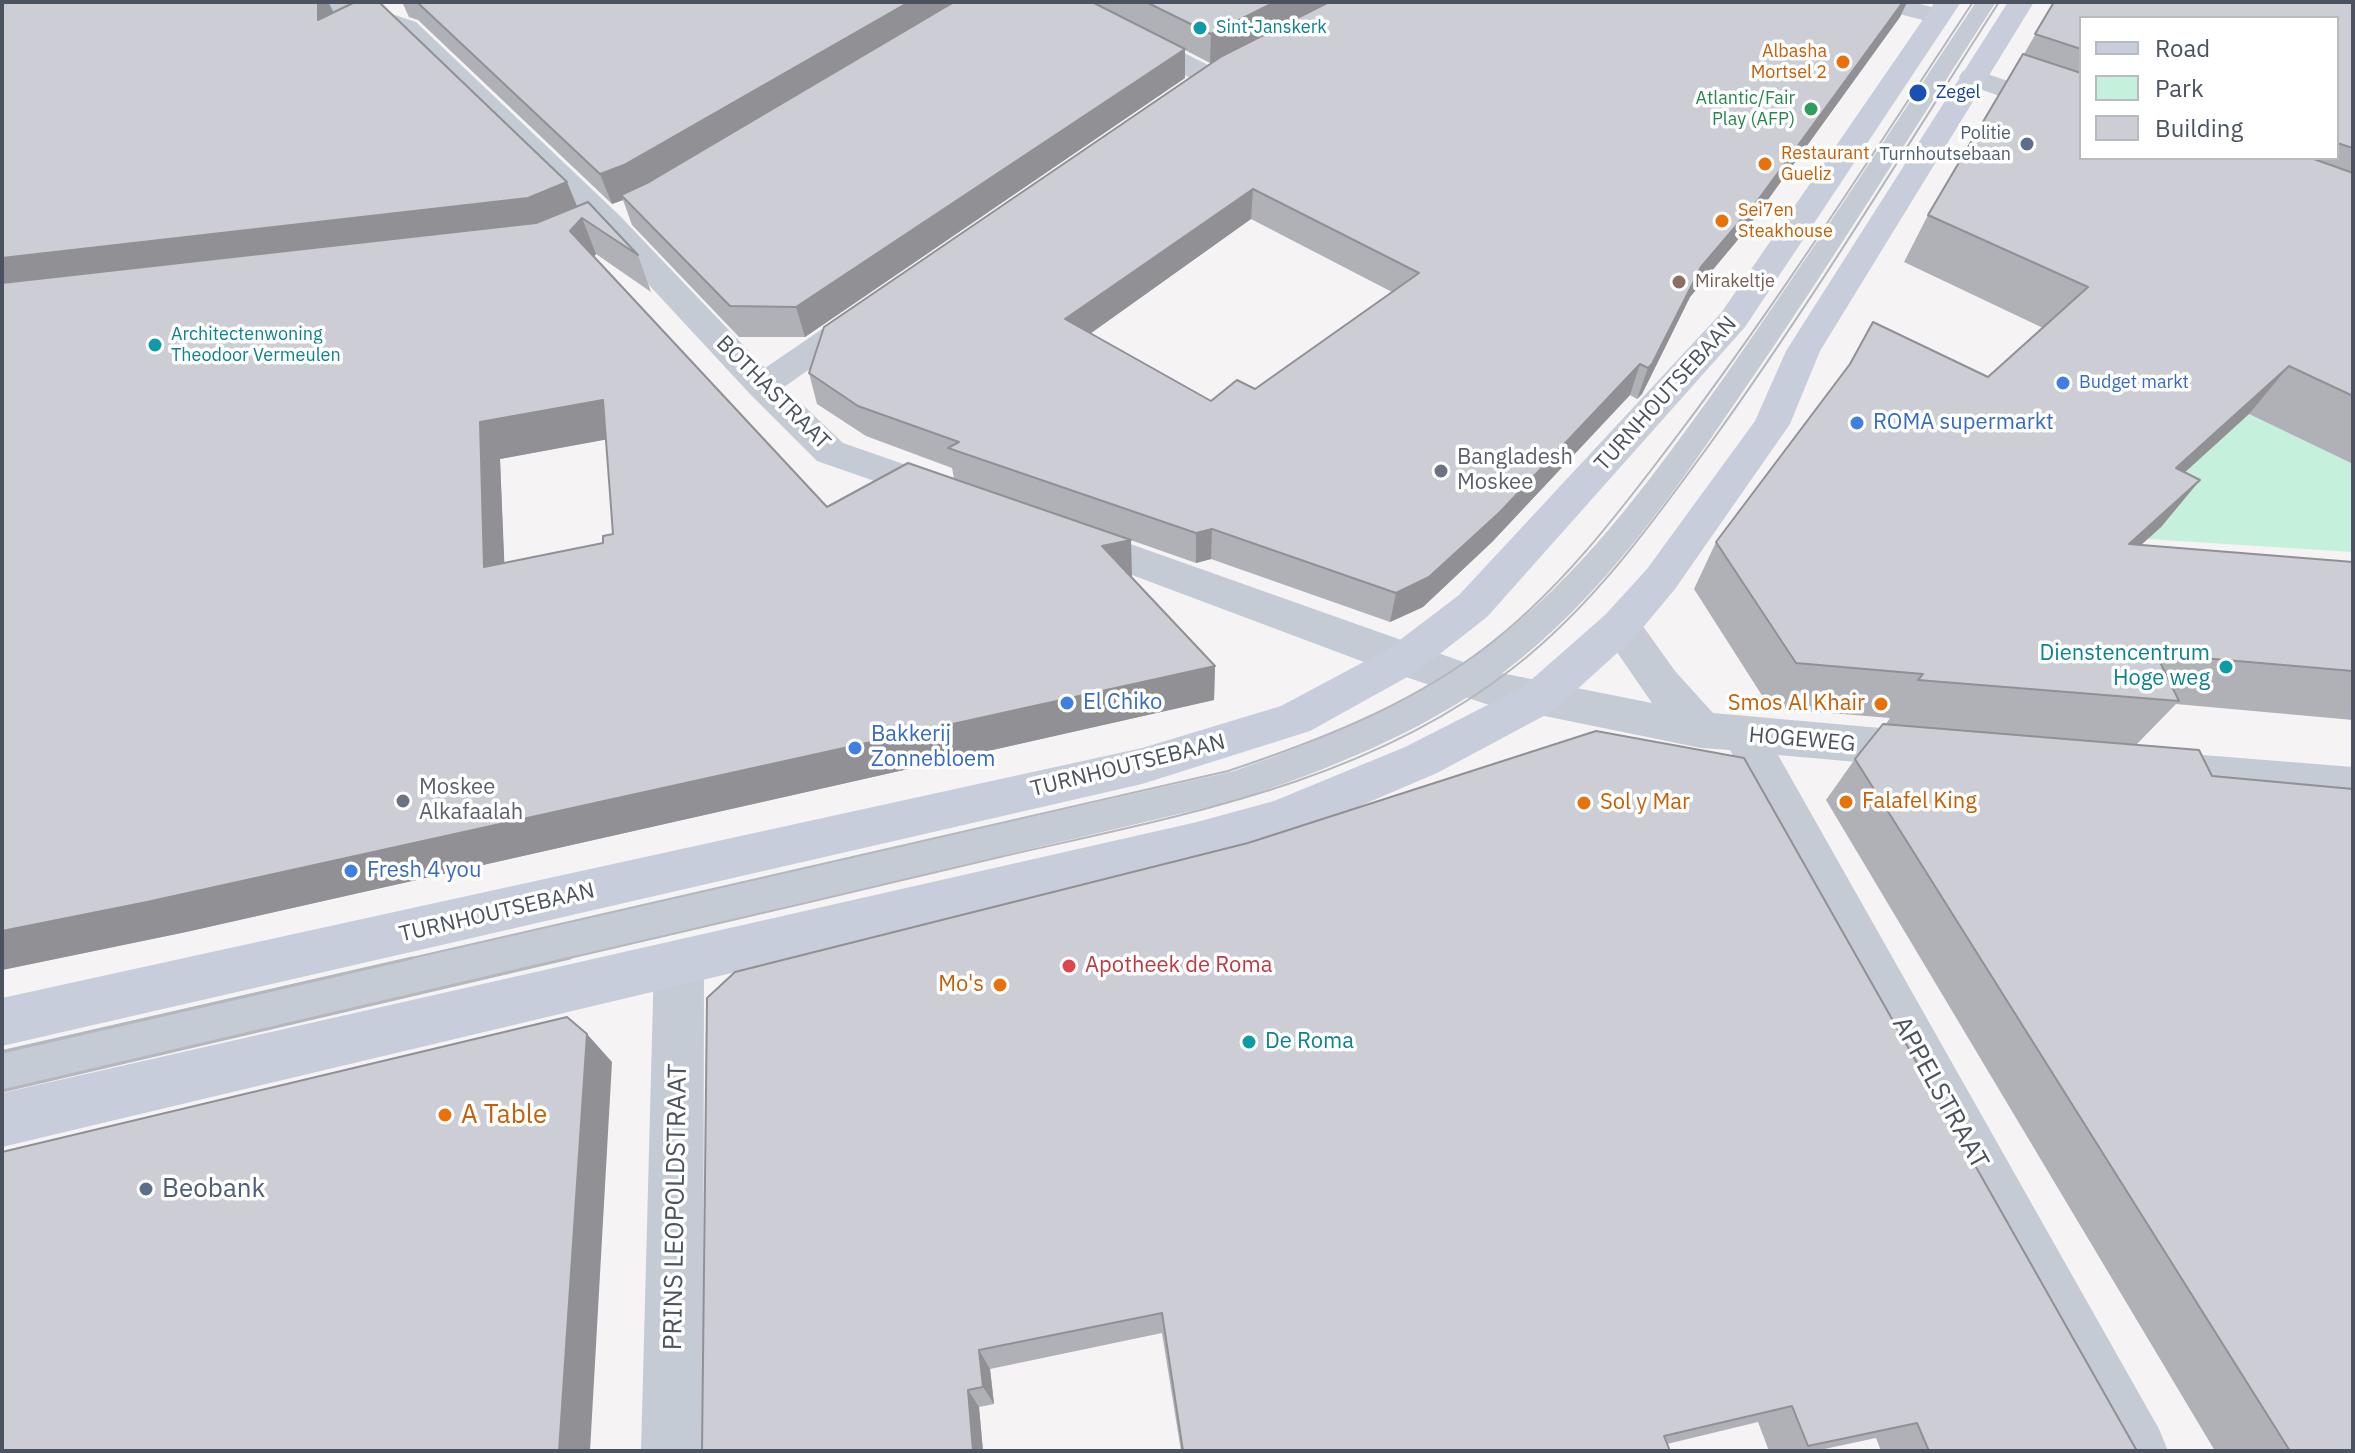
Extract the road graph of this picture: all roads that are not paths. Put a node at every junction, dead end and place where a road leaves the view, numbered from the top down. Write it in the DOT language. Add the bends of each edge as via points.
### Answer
graph roads {
  1 [pos="330,2"];
  2 [pos="1063,2"];
  3 [pos="1881,2"];
  4 [pos="1986,2"];
  5 [pos="2021,2"];
  6 [pos="1943,9"];
  7 [pos="393,10"];
  8 [pos="1973,77"];
  9 [pos="1210,79"];
  10 [pos="2079,115"];
  11 [pos="890,298"];
  12 [pos="762,386"];
  13 [pos="978,504"];
  14 [pos="1037,525"];
  15 [pos="1620,626"];
  16 [pos="1403,660"];
  17 [pos="1466,680"];
  18 [pos="1538,699"];
  19 [pos="1722,732"];
  20 [pos="1962,753"];
  21 [pos="2119,766"];
  22 [pos="2353,786"];
  23 [pos="679,963"];
  24 [pos="2,1022"];
  25 [pos="2,1071"];
  26 [pos="2,1120"];
  27 [pos="672,1451"];
  28 [pos="2137,1451"];
  1 -- 7 [label="street, BOTHASTRAAT"];
  2 -- 9 [label="street"];
  3 -- 6 [label="street"];
  4 -- 17 [label="lane" via="1754,355 1660,485 1607,551 1532,628"];
  5 -- 8 [label="main road"];
  6 -- 16 [label="main road, TURNHOUTSEBAAN" via="1733,320 1505,573 1441,633"];
  7 -- 12 [label="street, BOTHASTRAAT" via="608,223"];
  8 -- 10 [label="street"];
  8 -- 15 [label="main road" via="1803,351 1772,424 1670,567"];
  11 -- 12 [label="street"];
  12 -- 13 [label="street, BOTHASTRAAT" via="830,452"];
  14 -- 16 [label="street"];
  15 -- 18 [label="main road"];
  15 -- 19 [label="street" via="1660,683"];
  16 -- 17 [label="street, HOGEWEG"];
  16 -- 24 [label="main road, TURNHOUTSEBAAN" via="1295,719 1142,766"];
  17 -- 18 [label="street, HOGEWEG"];
  17 -- 25 [label="lane" via="1367,734 1234,786"];
  18 -- 19 [label="street, HOGEWEG"];
  18 -- 23 [label="main road" via="1375,783 1281,819"];
  19 -- 20 [label="street, HOGEWEG"];
  19 -- 28 [label="street, APPELSTRAAT"];
  21 -- 22 [label="street"];
  23 -- 26 [label="main road"];
  23 -- 27 [label="street, PRINS LEOPOLDSTRAAT"];
}
